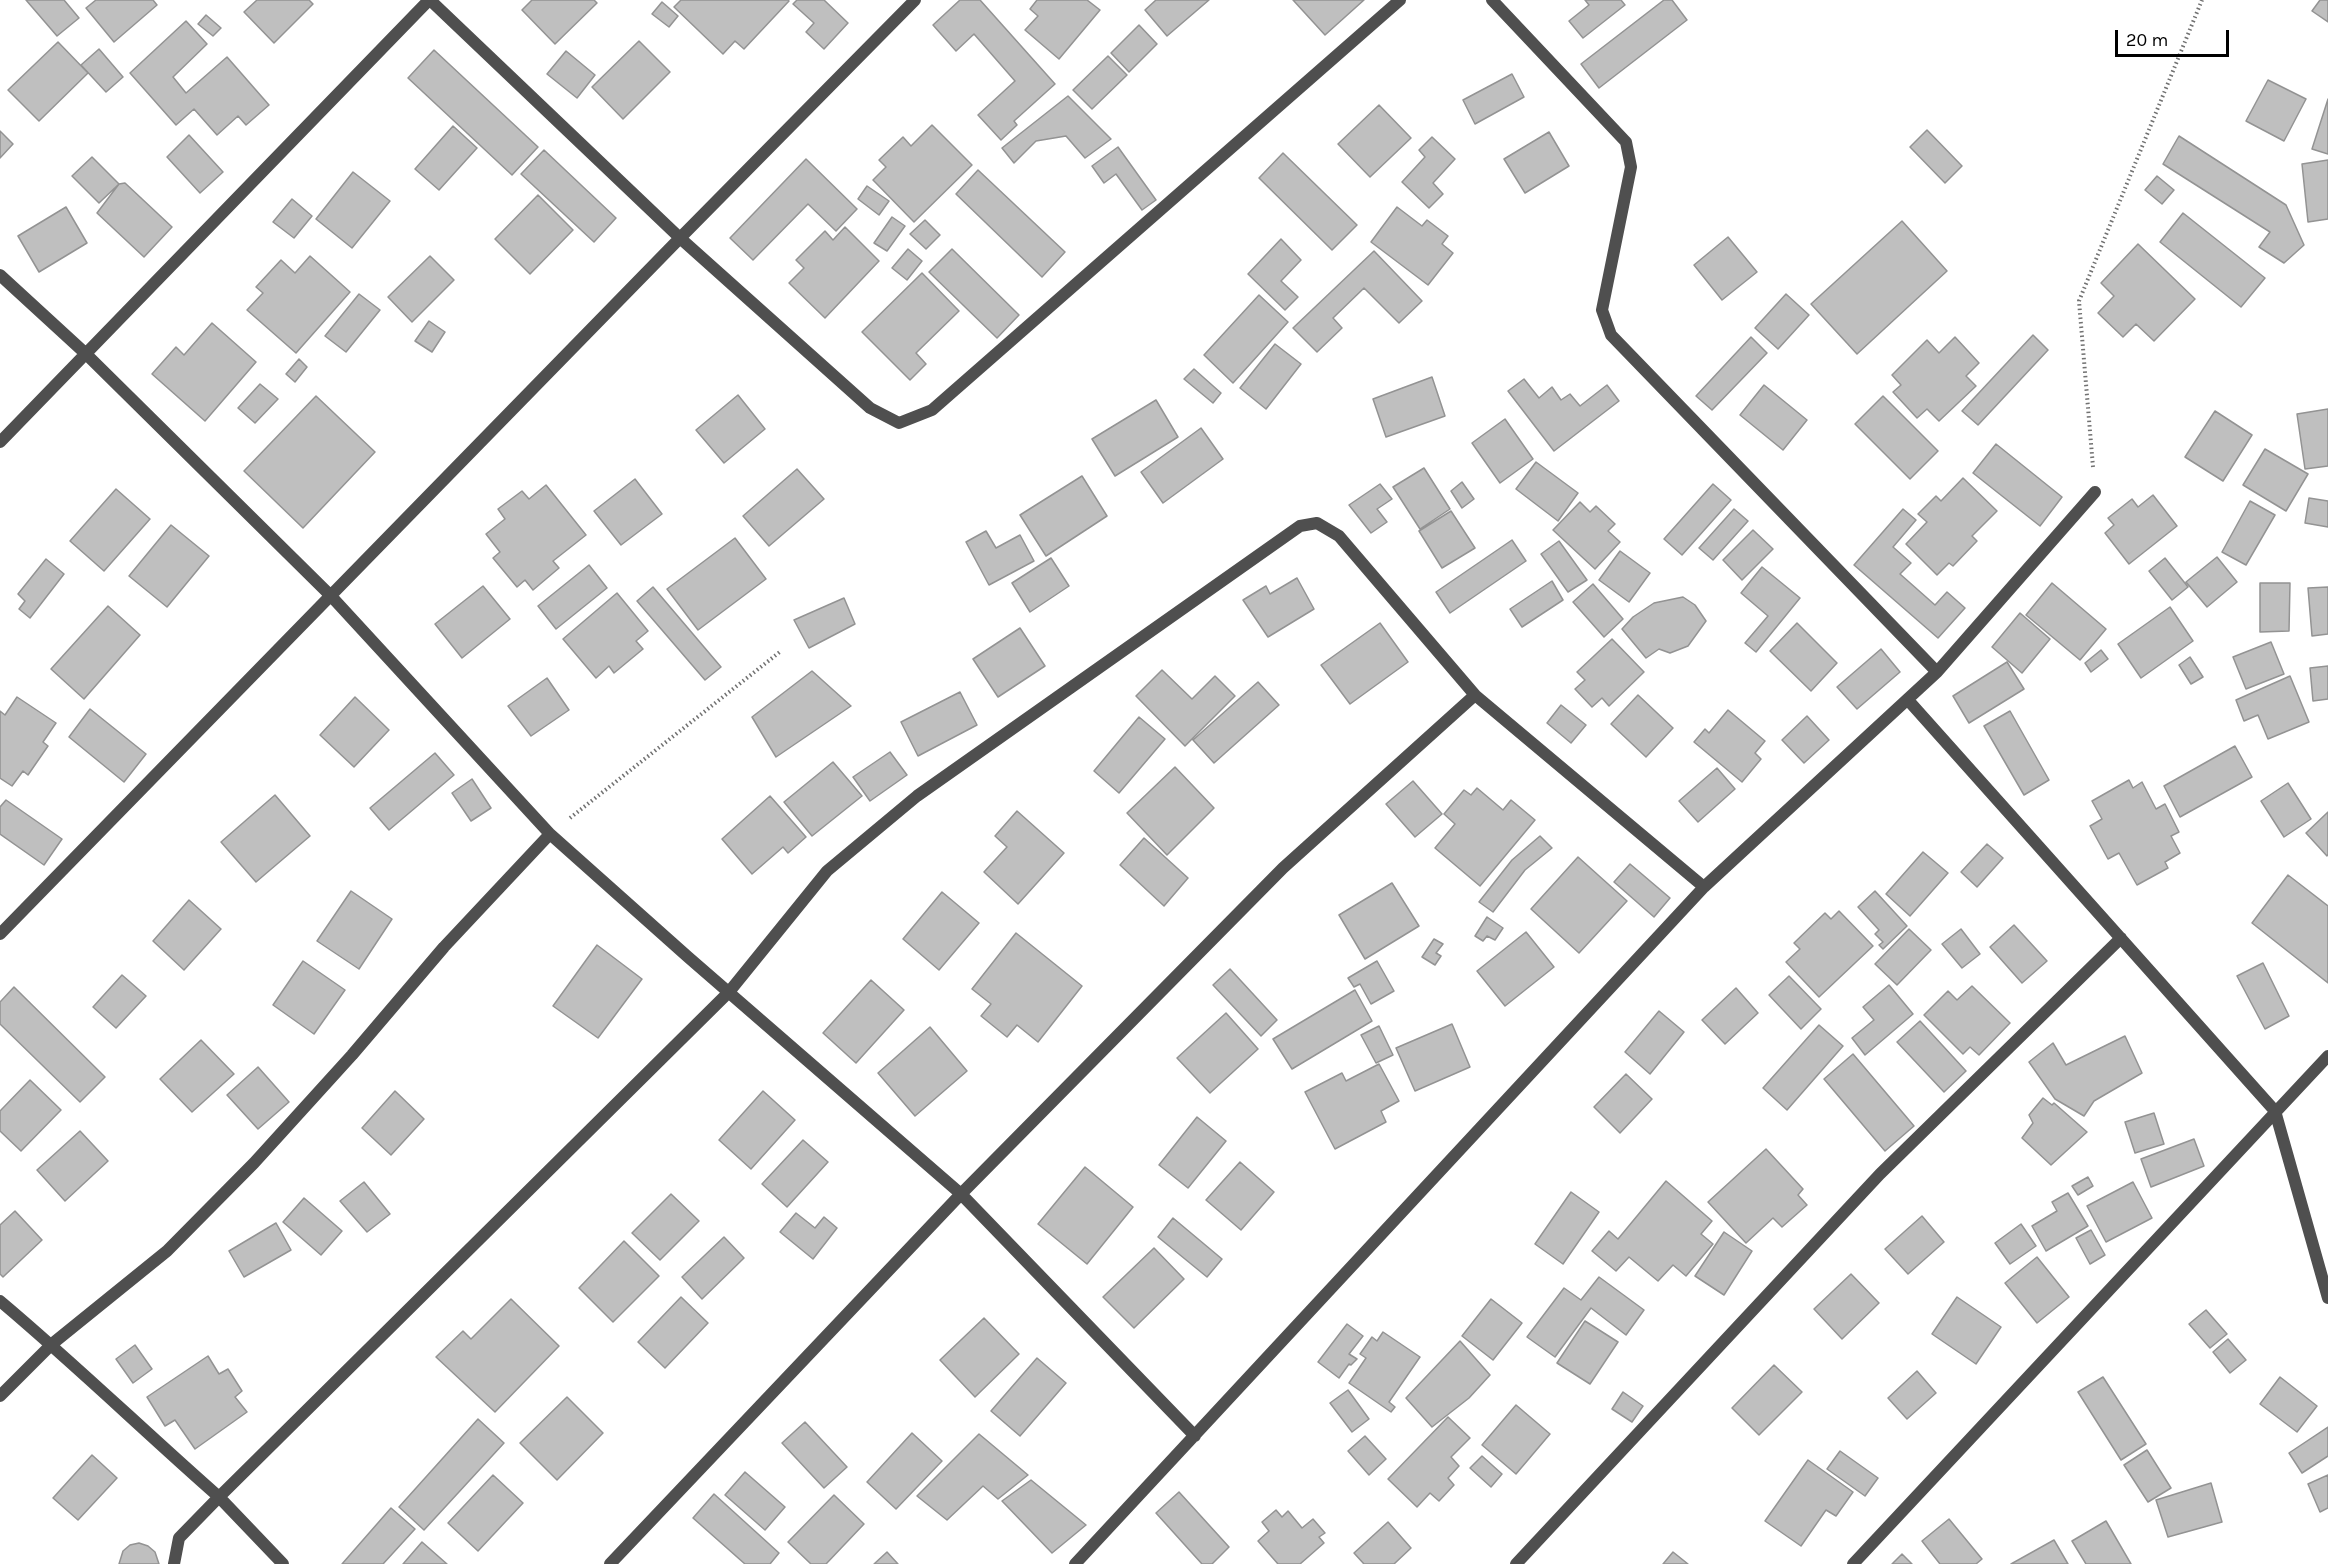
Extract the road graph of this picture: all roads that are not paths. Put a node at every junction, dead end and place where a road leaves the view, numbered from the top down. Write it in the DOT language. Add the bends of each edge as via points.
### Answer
graph roads {
  1 [pos="430,0"];
  2 [pos="915,0"];
  3 [pos="1400,0"];
  4 [pos="1492,0"];
  5 [pos="680,238"];
  6 [pos="0,275"];
  7 [pos="85,353"];
  8 [pos="0,442"];
  9 [pos="2096,492"];
  10 [pos="331,596"];
  11 [pos="1936,672"];
  12 [pos="1475,695"];
  13 [pos="1908,700"];
  14 [pos="550,834"];
  15 [pos="1704,887"];
  16 [pos="0,933"];
  17 [pos="2121,938"];
  18 [pos="729,992"];
  19 [pos="2328,1056"];
  20 [pos="2276,1111"];
  21 [pos="961,1194"];
  22 [pos="2328,1298"];
  23 [pos="0,1301"];
  24 [pos="51,1344"];
  25 [pos="0,1396"];
  26 [pos="1195,1436"];
  27 [pos="219,1497"];
  28 [pos="174,1564"];
  29 [pos="283,1564"];
  30 [pos="610,1564"];
  31 [pos="1076,1564"];
  32 [pos="1516,1564"];
  33 [pos="1853,1564"];
  1 -- 5 [label="street"];
  1 -- 7 [label="street"];
  2 -- 5 [label="street"];
  3 -- 5 [label="street" via="932,410 899,423 870,408"];
  4 -- 11 [label="street" via="1626,142 1631,167 1602,310 1611,335"];
  5 -- 10 [label="street"];
  6 -- 7 [label="street"];
  7 -- 8 [label="street"];
  7 -- 10 [label="street"];
  9 -- 11 [label="street"];
  10 -- 14 [label="street"];
  10 -- 16 [label="street"];
  11 -- 13 [label="street"];
  12 -- 15 [label="street"];
  12 -- 18 [label="street" via="1339,536 1317,523 1300,526 917,796 827,871"];
  12 -- 21 [label="street" via="1283,868"];
  13 -- 15 [label="street"];
  13 -- 17 [label="street"];
  14 -- 18 [label="street"];
  14 -- 24 [label="street" via="444,947 254,1163 167,1251"];
  15 -- 26 [label="street"];
  17 -- 20 [label="street"];
  17 -- 32 [label="street" via="1880,1174"];
  18 -- 21 [label="street"];
  18 -- 27 [label="street"];
  19 -- 20 [label="street"];
  20 -- 22 [label="street"];
  20 -- 33 [label="street"];
  21 -- 26 [label="street"];
  21 -- 30 [label="street"];
  23 -- 24 [label="street"];
  24 -- 25 [label="street"];
  24 -- 27 [label="street"];
  26 -- 31 [label="street"];
  27 -- 28 [label="street" via="179,1538"];
  27 -- 29 [label="street"];
}
